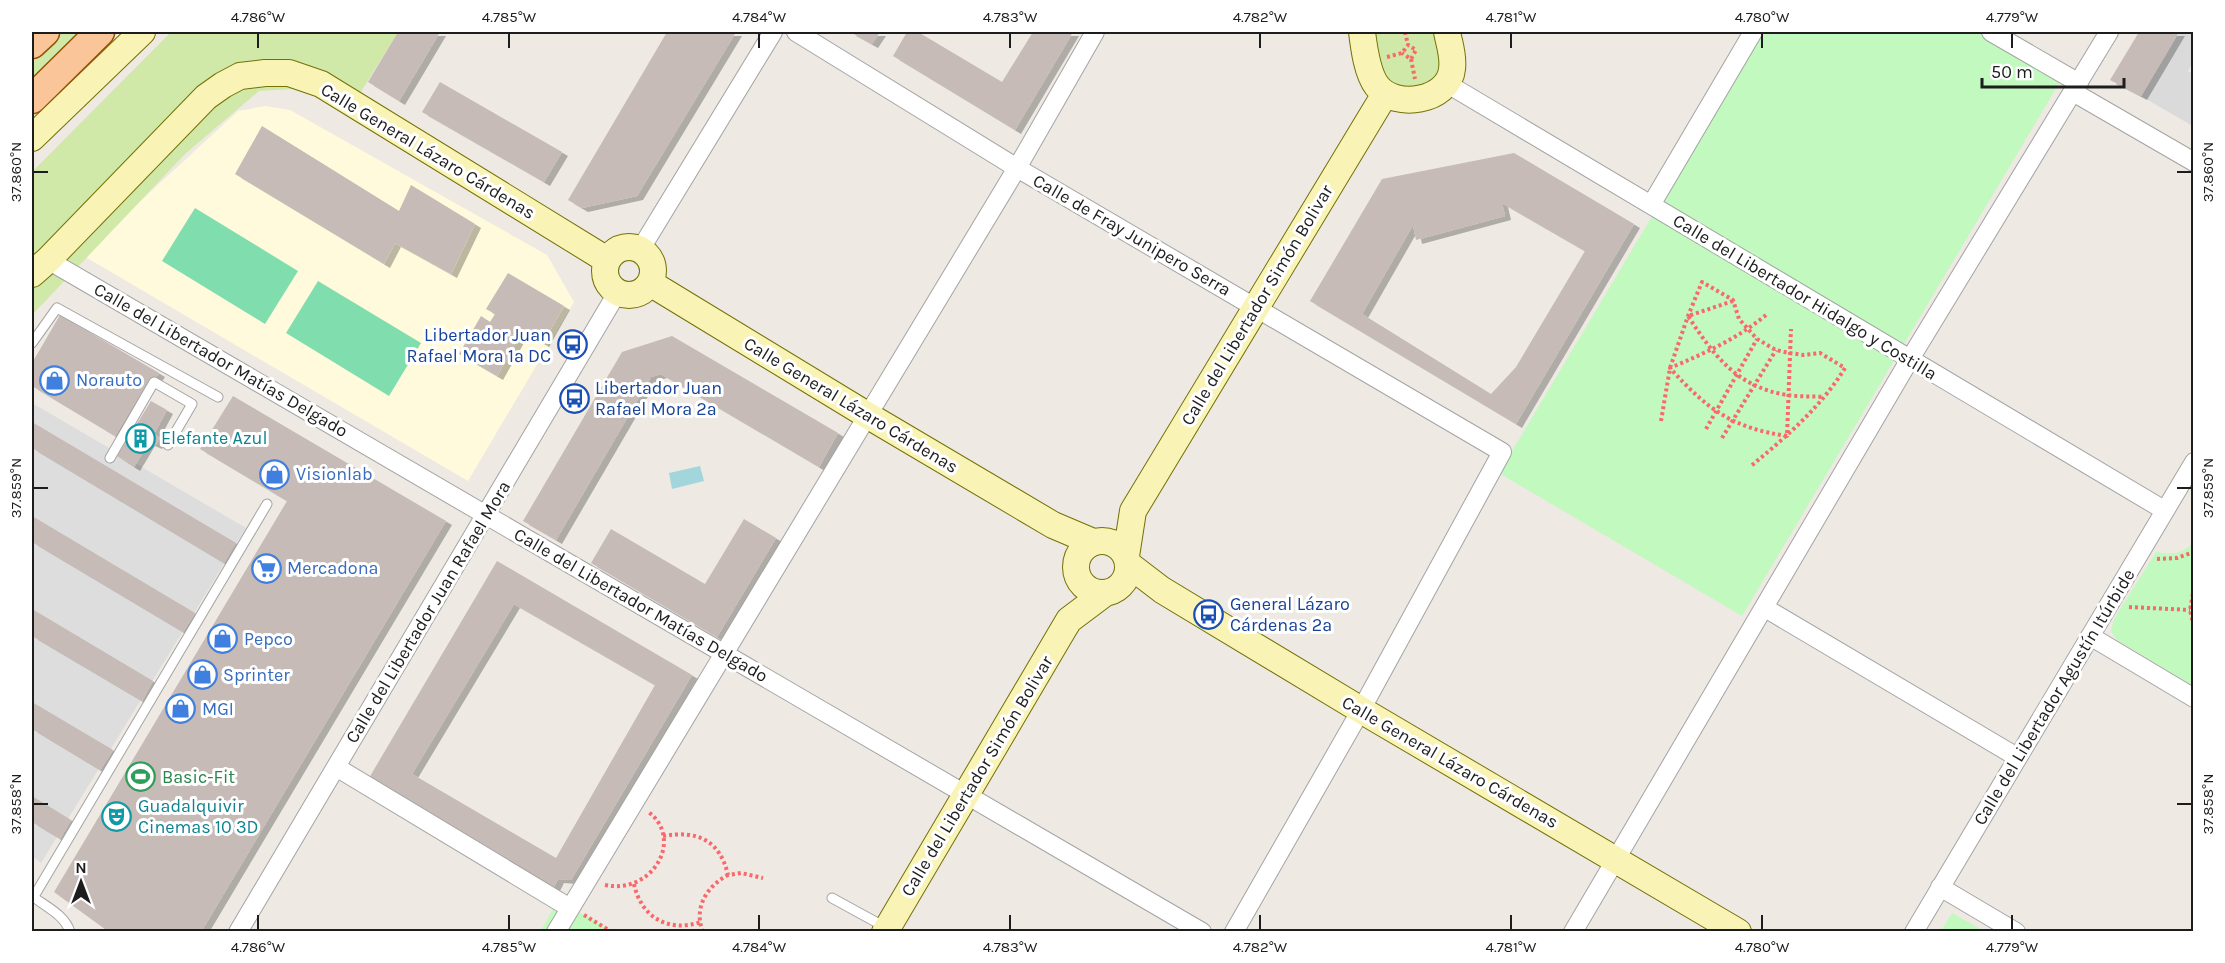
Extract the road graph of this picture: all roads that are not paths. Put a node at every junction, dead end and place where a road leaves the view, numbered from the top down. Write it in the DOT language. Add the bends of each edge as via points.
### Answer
graph roads {
  1 [pos="45,32"];
  2 [pos="100,32"];
  3 [pos="142,32"];
  4 [pos="773,32"];
  5 [pos="796,32"];
  6 [pos="1095,32"];
  7 [pos="1362,32"];
  8 [pos="1447,32"];
  9 [pos="1753,32"];
  10 [pos="1991,32"];
  11 [pos="2109,32"];
  12 [pos="32,44"];
  13 [pos="1446,84"];
  14 [pos="2076,87"];
  15 [pos="1385,94"];
  16 [pos="32,99"];
  17 [pos="32,138"];
  18 [pos="2193,162"];
  19 [pos="1017,168"];
  20 [pos="1651,206"];
  21 [pos="640,250"];
  22 [pos="607,260"];
  23 [pos="43,262"];
  24 [pos="650,283"];
  25 [pos="617,293"];
  26 [pos="1255,308"];
  27 [pos="32,343"];
  28 [pos="1910,359"];
  29 [pos="218,397"];
  30 [pos="867,415"];
  31 [pos="168,445"];
  32 [pos="110,458"];
  33 [pos="2193,462"];
  34 [pos="267,504"];
  35 [pos="2164,510"];
  36 [pos="486,514"];
  37 [pos="1130,518"];
  38 [pos="1087,555"];
  39 [pos="1120,575"];
  40 [pos="1765,608"];
  41 [pos="1070,620"];
  42 [pos="2090,636"];
  43 [pos="724,653"];
  44 [pos="2193,698"];
  45 [pos="1361,710"];
  46 [pos="2017,757"];
  47 [pos="336,767"];
  48 [pos="966,794"];
  49 [pos="1615,859"];
  50 [pos="1940,886"];
  51 [pos="32,897"];
  52 [pos="832,898"];
  53 [pos="570,908"];
  54 [pos="886,930"];
  55 [pos="70,932"];
  56 [pos="238,932"];
  57 [pos="556,932"];
  58 [pos="1202,932"];
  59 [pos="1234,932"];
  60 [pos="1573,932"];
  61 [pos="1738,932"];
  62 [pos="1914,932"];
  63 [pos="2016,932"];
  1 -- 12 [label="main road"];
  2 -- 16 [label="main road"];
  3 -- 17 [label="street"];
  4 -- 21 [label="street"];
  5 -- 19 [label="street, Calle de Fray Junipero Serra"];
  6 -- 19 [label="street"];
  7 -- 15 [label="street" via="1372,76"];
  8 -- 13 [label="street" via="1452,70"];
  9 -- 20 [label="street"];
  10 -- 14 [label="street"];
  11 -- 14 [label="street"];
  13 -- 15 [label="street" via="1431,96 1412,100"];
  13 -- 20 [label="street, Calle del Libertador Hidalgo y Costilla"];
  14 -- 18 [label="street"];
  14 -- 28 [label="street"];
  15 -- 26 [label="street, Calle del Libertador Simón Bolivar"];
  19 -- 26 [label="street, Calle de Fray Junipero Serra"];
  19 -- 30 [label="street"];
  20 -- 28 [label="street, Calle del Libertador Hidalgo y Costilla"];
  21 -- 22 [label="street" via="618,249"];
  21 -- 24 [label="street" via="653,268"];
  22 -- 23 [label="street, Calle General Lázaro Cárdenas" via="321,84 290,73 265,73 240,76 206,97"];
  22 -- 25 [label="street" via="604,275"];
  23 -- 36 [label="street, Calle del Libertador Matías Delgado"];
  24 -- 25 [label="street" via="632,296"];
  24 -- 30 [label="street, Calle General Lázaro Cárdenas"];
  25 -- 36 [label="street, Calle del Libertador Juan Rafael Mora"];
  26 -- 37 [label="street, Calle del Libertador Simón Bolivar"];
  26 -- 45 [label="street, Calle de Fray Junipero Serra" via="1502,452"];
  27 -- 29 [label="lane" via="57,308"];
  28 -- 35 [label="street, Calle del Libertador Hidalgo y Costilla"];
  28 -- 40 [label="street"];
  30 -- 38 [label="street, Calle General Lázaro Cárdenas" via="1053,525"];
  30 -- 43 [label="street"];
  31 -- 32 [label="lane" via="192,404 154,382"];
  33 -- 35 [label="street, Calle del Libertador Agustín Itúrbide"];
  34 -- 51 [label="lane"];
  35 -- 42 [label="street, Calle del Libertador Agustín Itúrbide"];
  36 -- 43 [label="street, Calle del Libertador Matías Delgado"];
  36 -- 47 [label="street, Calle del Libertador Juan Rafael Mora"];
  37 -- 38 [label="street, Calle del Libertador Simón Bolivar"];
  37 -- 39 [label="street, Calle del Libertador Simón Bolivar"];
  38 -- 39 [label="street" via="1116,544"];
  38 -- 39 [label="street" via="1089,590"];
  38 -- 41 [label="street, Calle del Libertador Simón Bolivar"];
  39 -- 41 [label="street, Calle del Libertador Simón Bolivar"];
  39 -- 45 [label="street, Calle General Lázaro Cárdenas" via="1162,590"];
  40 -- 46 [label="street"];
  40 -- 49 [label="street"];
  41 -- 48 [label="street, Calle del Libertador Simón Bolivar"];
  42 -- 44 [label="street"];
  42 -- 46 [label="street, Calle del Libertador Agustín Itúrbide"];
  43 -- 48 [label="street, Calle del Libertador Matías Delgado"];
  43 -- 53 [label="street"];
  45 -- 49 [label="street, Calle General Lázaro Cárdenas"];
  45 -- 59 [label="street"];
  46 -- 50 [label="street, Calle del Libertador Agustín Itúrbide"];
  47 -- 53 [label="street"];
  47 -- 56 [label="street, Calle del Libertador Juan Rafael Mora"];
  48 -- 54 [label="street, Calle del Libertador Simón Bolivar"];
  48 -- 58 [label="street, Calle del Libertador Matías Delgado"];
  49 -- 60 [label="street"];
  49 -- 61 [label="street, Calle General Lázaro Cárdenas"];
  50 -- 62 [label="street, Calle del Libertador Agustín Itúrbide"];
  50 -- 63 [label="street"];
  51 -- 55 [label="lane" via="60,916"];
  52 -- 54 [label="lane"];
  53 -- 57 [label="street"];
}
